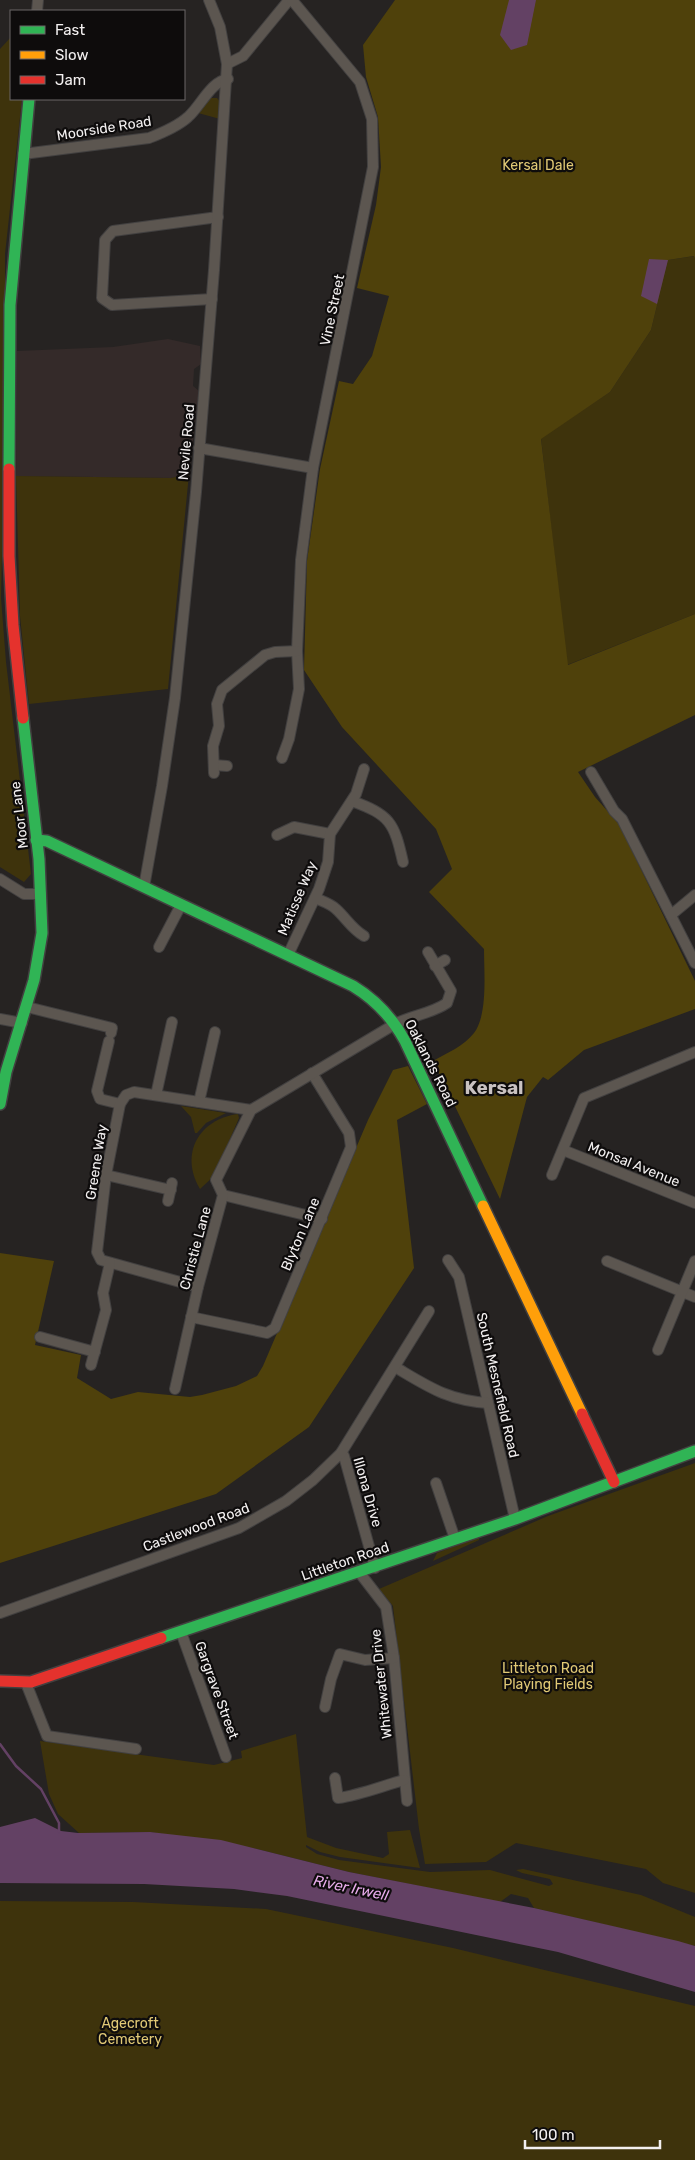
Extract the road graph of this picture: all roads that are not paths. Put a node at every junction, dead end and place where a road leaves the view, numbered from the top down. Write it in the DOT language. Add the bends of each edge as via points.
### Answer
graph roads {
  1 [pos="209,0"];
  2 [pos="290,0"];
  3 [pos="227,64"];
  4 [pos="228,79"];
  5 [pos="29,100"];
  6 [pos="23,154"];
  7 [pos="218,217"];
  8 [pos="212,299"];
  9 [pos="199,448"];
  10 [pos="313,468"];
  11 [pos="297,651"];
  12 [pos="288,753"];
  13 [pos="227,766"];
  14 [pos="364,769"];
  15 [pos="591,772"];
  16 [pos="352,801"];
  17 [pos="330,834"];
  18 [pos="277,835"];
  19 [pos="36,840"];
  20 [pos="403,862"];
  21 [pos="0,879"];
  22 [pos="144,887"];
  23 [pos="41,894"];
  24 [pos="695,895"];
  25 [pos="315,898"];
  26 [pos="180,905"];
  27 [pos="671,915"];
  28 [pos="364,936"];
  29 [pos="159,947"];
  30 [pos="428,952"];
  31 [pos="288,956"];
  32 [pos="445,960"];
  33 [pos="695,963"];
  34 [pos="436,966"];
  35 [pos="27,1007"];
  36 [pos="0,1019"];
  37 [pos="172,1022"];
  38 [pos="22,1023"];
  39 [pos="395,1024"];
  40 [pos="215,1032"];
  41 [pos="695,1052"];
  42 [pos="3,1071"];
  43 [pos="312,1073"];
  44 [pos="156,1095"];
  45 [pos="199,1102"];
  46 [pos="0,1104"];
  47 [pos="120,1104"];
  48 [pos="251,1110"];
  49 [pos="563,1150"];
  50 [pos="106,1175"];
  51 [pos="552,1175"];
  52 [pos="223,1195"];
  53 [pos="168,1201"];
  54 [pos="695,1203"];
  55 [pos="322,1219"];
  56 [pos="448,1260"];
  57 [pos="607,1261"];
  58 [pos="695,1261"];
  59 [pos="110,1263"];
  60 [pos="198,1286"];
  61 [pos="682,1292"];
  62 [pos="695,1297"];
  63 [pos="429,1311"];
  64 [pos="191,1316"];
  65 [pos="40,1337"];
  66 [pos="658,1350"];
  67 [pos="95,1352"];
  68 [pos="91,1365"];
  69 [pos="395,1367"];
  70 [pos="175,1389"];
  71 [pos="488,1403"];
  72 [pos="695,1451"];
  73 [pos="341,1453"];
  74 [pos="436,1482"];
  75 [pos="614,1482"];
  76 [pos="515,1519"];
  77 [pos="455,1539"];
  78 [pos="374,1568"];
  79 [pos="359,1572"];
  80 [pos="0,1612"];
  81 [pos="181,1632"];
  82 [pos="394,1658"];
  83 [pos="0,1681"];
  84 [pos="26,1683"];
  85 [pos="325,1707"];
  86 [pos="136,1749"];
  87 [pos="226,1757"];
  88 [pos="336,1778"];
  89 [pos="404,1780"];
  90 [pos="407,1802"];
  1 -- 3 [label="street, Nevile Road" via="220,27"];
  2 -- 3 [label="street" via="243,56"];
  2 -- 10 [label="street, Vine Street" via="360,82 372,119 373,167 368,202"];
  3 -- 4 [label="street, Nevile Road"];
  4 -- 6 [label="street, Moorside Road" via="216,85 188,117 154,136"];
  4 -- 7 [label="street, Nevile Road"];
  5 -- 6 [label="street, Moor Lane"];
  6 -- 19 [label="street, Moor Lane" via="10,305 9,556"];
  7 -- 8 [label="street, Nevile Road"];
  7 -- 8 [label="street" via="113,231 105,240 102,298 112,305"];
  8 -- 9 [label="street, Nevile Road"];
  9 -- 10 [label="street"];
  9 -- 22 [label="street, Nevile Road" via="175,698"];
  10 -- 11 [label="street, Vine Street" via="302,560"];
  11 -- 12 [label="street, Vine Street" via="299,689"];
  11 -- 13 [label="street" via="265,655 222,690 217,704 219,726 213,746 214,769"];
  14 -- 16 [label="street, Matisse Way"];
  15 -- 27 [label="street" via="622,819"];
  16 -- 17 [label="street, Matisse Way"];
  16 -- 20 [label="street" via="387,819 397,834"];
  17 -- 18 [label="street" via="294,827"];
  17 -- 25 [label="street, Matisse Way" via="328,862"];
  19 -- 22 [label="street, Oaklands Road" via="46,841"];
  19 -- 23 [label="street, Moor Lane"];
  21 -- 23 [label="street" via="24,894"];
  22 -- 26 [label="street, Oaklands Road"];
  23 -- 35 [label="street, Moor Lane" via="42,933"];
  24 -- 27 [label="street"];
  25 -- 28 [label="street" via="334,907 354,930"];
  25 -- 31 [label="street, Matisse Way"];
  26 -- 29 [label="street"];
  26 -- 31 [label="street, Oaklands Road"];
  27 -- 33 [label="street"];
  30 -- 34 [label="street"];
  31 -- 39 [label="street, Oaklands Road" via="366,993 383,1007"];
  32 -- 34 [label="street"];
  34 -- 39 [label="street" via="451,990 447,1002 427,1014"];
  35 -- 38 [label="street, Moor Lane"];
  35 -- 47 [label="street" via="111,1034 97,1091 100,1099"];
  36 -- 38 [label="street"];
  37 -- 44 [label="street"];
  38 -- 42 [label="street, Moor Lane"];
  39 -- 43 [label="street"];
  39 -- 75 [label="street, Oaklands Road"];
  40 -- 45 [label="street"];
  41 -- 49 [label="street" via="584,1098"];
  42 -- 46 [label="street, Moor Lane"];
  43 -- 48 [label="street"];
  43 -- 55 [label="street, Blyton Lane" via="349,1134 351,1147"];
  44 -- 45 [label="street"];
  44 -- 47 [label="street" via="130,1093"];
  45 -- 48 [label="street"];
  47 -- 50 [label="street, Greene Way"];
  48 -- 52 [label="street, Christie Lane" via="216,1180"];
  49 -- 51 [label="street"];
  49 -- 54 [label="street, Monsal Avenue"];
  50 -- 53 [label="street" via="172,1187"];
  50 -- 59 [label="street, Greene Way" via="97,1252 101,1260"];
  52 -- 55 [label="street"];
  52 -- 60 [label="street, Christie Lane"];
  55 -- 64 [label="street, Blyton Lane" via="275,1328 267,1333"];
  56 -- 71 [label="street, South Mesnefield Road" via="459,1277"];
  57 -- 61 [label="street"];
  58 -- 61 [label="street"];
  59 -- 60 [label="street"];
  59 -- 67 [label="street" via="103,1293 106,1310"];
  60 -- 64 [label="street, Christie Lane"];
  61 -- 62 [label="street"];
  61 -- 66 [label="street"];
  63 -- 69 [label="street, Castlewood Road"];
  64 -- 70 [label="street, Christie Lane"];
  65 -- 67 [label="street"];
  67 -- 68 [label="street"];
  69 -- 71 [label="street" via="442,1394"];
  69 -- 73 [label="street, Castlewood Road"];
  71 -- 76 [label="street, South Mesnefield Road"];
  72 -- 75 [label="street, Littleton Road"];
  73 -- 78 [label="street, Illona Drive"];
  73 -- 80 [label="street, Castlewood Road" via="299,1491 239,1528"];
  74 -- 77 [label="street"];
  75 -- 76 [label="street, Littleton Road"];
  76 -- 77 [label="street, Littleton Road"];
  77 -- 78 [label="street, Littleton Road"];
  78 -- 79 [label="street, Littleton Road"];
  79 -- 81 [label="street, Littleton Road"];
  79 -- 82 [label="street, Whitewater Drive" via="386,1607"];
  81 -- 84 [label="street, Littleton Road"];
  81 -- 87 [label="street, Gargrave Street"];
  82 -- 85 [label="street" via="365,1660 340,1654"];
  82 -- 89 [label="street, Whitewater Drive"];
  83 -- 84 [label="street, Littleton Road"];
  84 -- 86 [label="street" via="47,1736"];
  88 -- 89 [label="street" via="338,1798"];
  89 -- 90 [label="street, Whitewater Drive"];
}
